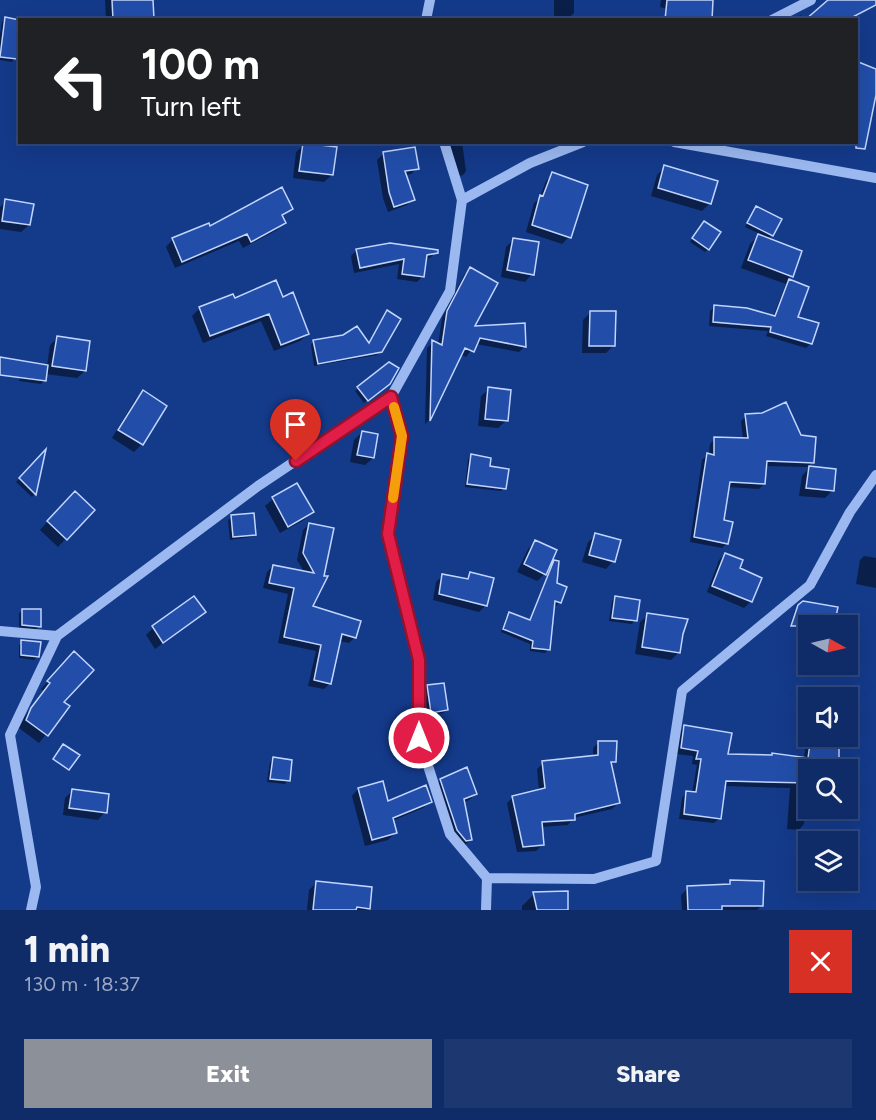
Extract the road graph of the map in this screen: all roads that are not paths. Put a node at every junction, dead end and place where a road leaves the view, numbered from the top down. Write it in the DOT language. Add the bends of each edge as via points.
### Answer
graph roads {
  1 [pos="430,0"];
  2 [pos="811,0"];
  3 [pos="426,18"];
  4 [pos="776,18"];
  5 [pos="445,144"];
  6 [pos="578,144"];
  7 [pos="685,144"];
  8 [pos="876,178"];
  9 [pos="462,200"];
  10 [pos="391,397"];
  11 [pos="876,475"];
  12 [pos="0,631"];
  13 [pos="57,636"];
  14 [pos="487,878"];
  15 [pos="31,910"];
  16 [pos="486,910"];
  1 -- 3 [label="street"];
  2 -- 4 [label="street"];
  5 -- 9 [label="street"];
  6 -- 9 [label="street" via="530,163"];
  7 -- 8 [label="street"];
  9 -- 10 [label="street" via="450,291"];
  10 -- 13 [label="street" via="258,486"];
  10 -- 14 [label="street" via="402,436 388,534 419,660 419,738 450,834"];
  11 -- 14 [label="street" via="850,512 810,585 682,691 656,861 594,879"];
  12 -- 13 [label="street"];
  13 -- 15 [label="street" via="10,735 36,887"];
  14 -- 16 [label="street"];
}
